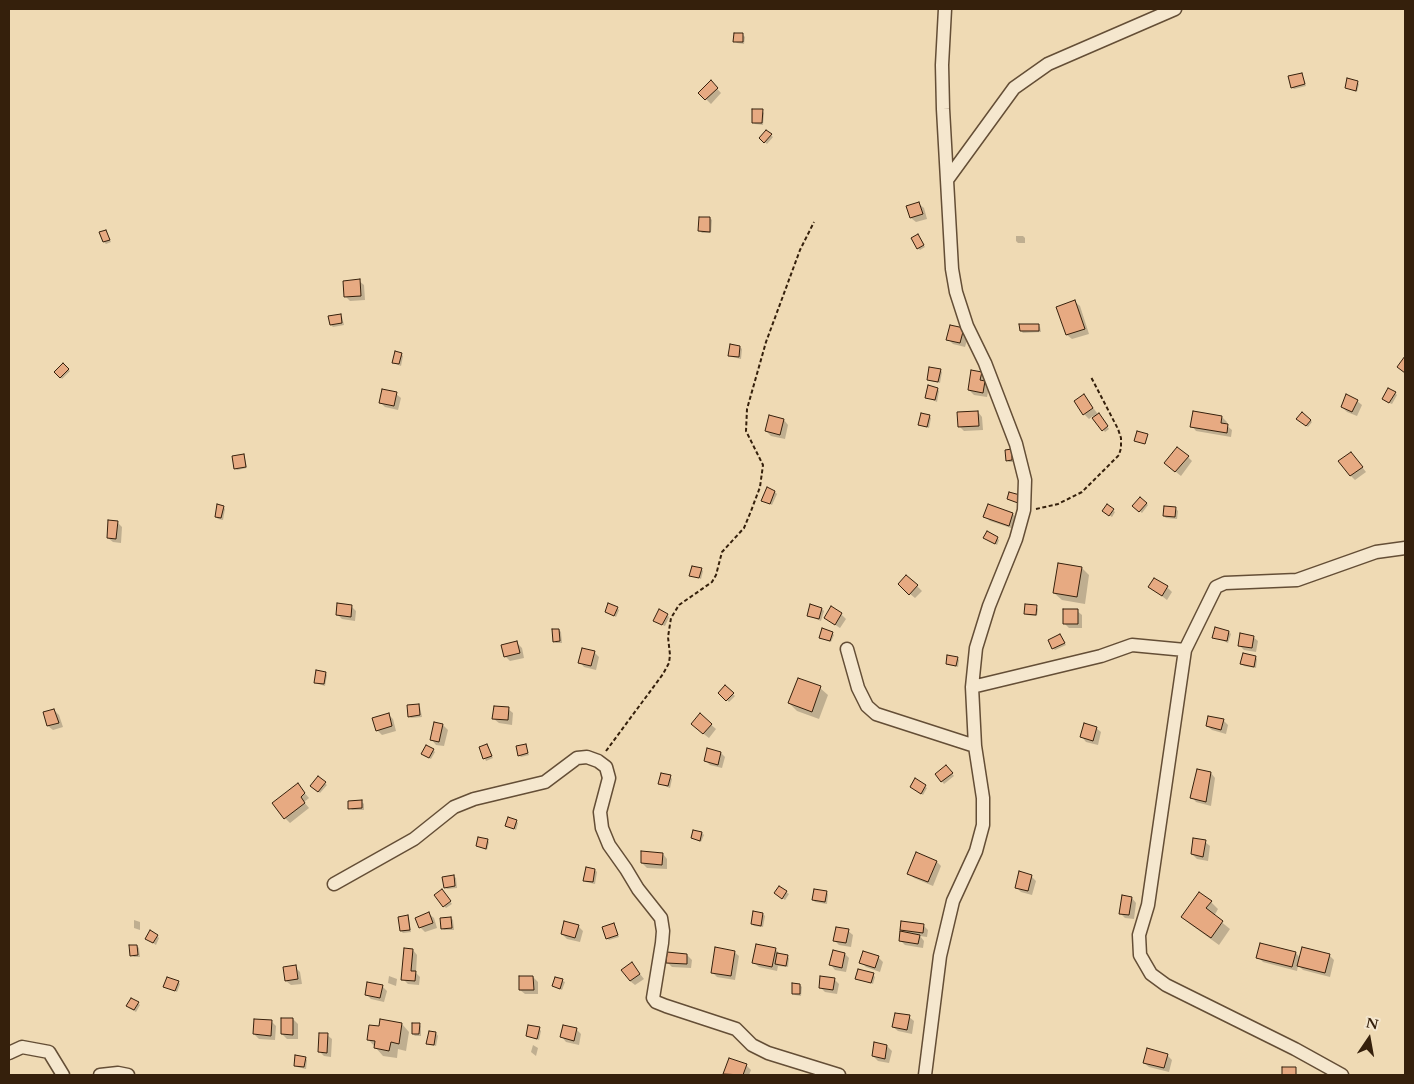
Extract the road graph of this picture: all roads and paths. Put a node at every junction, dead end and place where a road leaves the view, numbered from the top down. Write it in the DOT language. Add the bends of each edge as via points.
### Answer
graph roads {
  1 [pos="945,9"];
  2 [pos="1175,9"];
  3 [pos="947,180"];
  4 [pos="814,222"];
  5 [pos="1091,377"];
  6 [pos="1024,510"];
  7 [pos="1405,548"];
  8 [pos="847,650"];
  9 [pos="1185,650"];
  10 [pos="972,687"];
  11 [pos="975,746"];
  12 [pos="598,760"];
  13 [pos="334,884"];
  14 [pos="9,1054"];
  15 [pos="63,1075"];
  16 [pos="100,1075"];
  17 [pos="128,1075"];
  18 [pos="839,1075"];
  19 [pos="925,1075"];
  20 [pos="1342,1075"];
  1 -- 3 [label="street" via="942,109"];
  2 -- 3 [label="street" via="1048,64 1014,88"];
  3 -- 6 [label="street" via="956,292 1016,444 1025,480"];
  4 -- 12 [label="path" via="800,250 766,342 747,409 746,430 763,465 760,487 751,511 744,528 722,552 712,582 679,605 671,618 670,655 663,674"];
  5 -- 6 [label="path" via="1121,438 1119,455 1082,492 1058,504"];
  6 -- 10 [label="street" via="976,648"];
  7 -- 9 [label="street" via="1376,552 1297,580 1225,583 1216,587"];
  8 -- 11 [label="street" via="866,706 876,714"];
  9 -- 10 [label="street" via="1132,645 1101,656"];
  9 -- 20 [label="street" via="1148,905 1139,935 1140,955 1151,974 1166,985"];
  10 -- 11 [label="street"];
  11 -- 19 [label="street" via="983,798 983,825 976,851 953,901 940,956"];
  12 -- 13 [label="street" via="577,758 545,782 454,807 414,839"];
  12 -- 18 [label="street" via="606,767 609,778 600,812 609,846 660,918 663,931 653,998 656,1002 736,1029 752,1045 768,1053"];
  14 -- 15 [label="street" via="22,1047 49,1052"];
  16 -- 17 [label="street" via="118,1072"];
}
